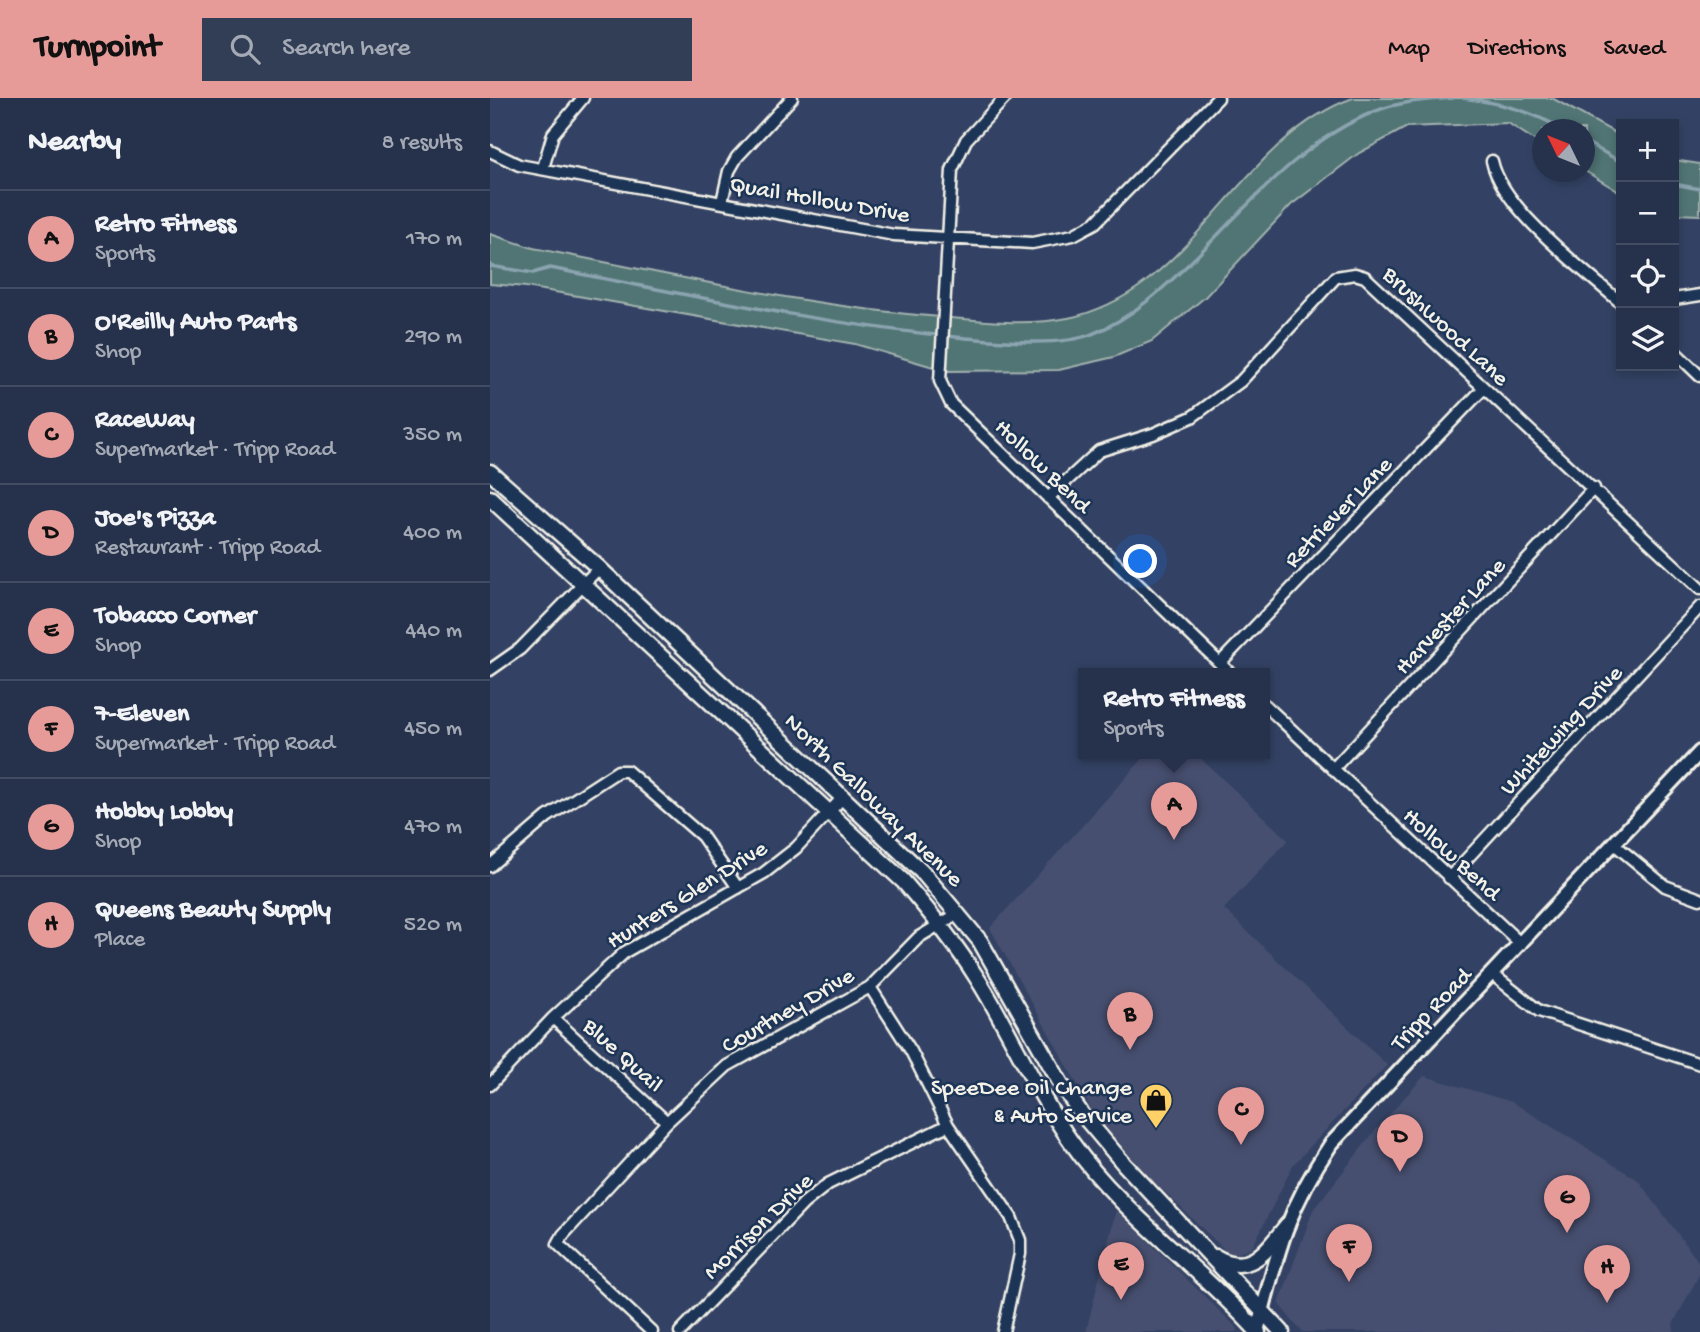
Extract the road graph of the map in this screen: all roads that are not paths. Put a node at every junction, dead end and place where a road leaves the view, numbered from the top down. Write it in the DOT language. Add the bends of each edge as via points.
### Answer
graph roads {
  1 [pos="583,98"];
  2 [pos="792,98"];
  3 [pos="1005,98"];
  4 [pos="1218,98"];
  5 [pos="490,151"];
  6 [pos="1492,161"];
  7 [pos="543,167"];
  8 [pos="722,202"];
  9 [pos="946,237"];
  10 [pos="1700,295"];
  11 [pos="1679,298"];
  12 [pos="1616,299"];
  13 [pos="1679,356"];
  14 [pos="1700,376"];
  15 [pos="1483,387"];
  16 [pos="490,472"];
  17 [pos="1594,488"];
  18 [pos="490,498"];
  19 [pos="1048,498"];
  20 [pos="599,568"];
  21 [pos="584,585"];
  22 [pos="1700,589"];
  23 [pos="1700,607"];
  24 [pos="1220,663"];
  25 [pos="1225,668"];
  26 [pos="490,670"];
  27 [pos="1270,710"];
  28 [pos="1700,752"];
  29 [pos="1333,769"];
  30 [pos="844,796"];
  31 [pos="830,813"];
  32 [pos="1614,844"];
  33 [pos="490,866"];
  34 [pos="1449,878"];
  35 [pos="738,888"];
  36 [pos="1700,899"];
  37 [pos="959,913"];
  38 [pos="940,924"];
  39 [pos="1521,944"];
  40 [pos="1492,974"];
  41 [pos="870,987"];
  42 [pos="553,1018"];
  43 [pos="1041,1048"];
  44 [pos="1020,1058"];
  45 [pos="1700,1064"];
  46 [pos="490,1085"];
  47 [pos="667,1122"];
  48 [pos="948,1125"];
  49 [pos="1287,1225"];
  50 [pos="1207,1252"];
  51 [pos="1263,1310"];
  52 [pos="652,1332"];
  53 [pos="680,1332"];
  54 [pos="1003,1332"];
  55 [pos="1257,1332"];
  56 [pos="1282,1332"];
  1 -- 7 [label="street" via="553,134"];
  2 -- 8 [label="street" via="737,158"];
  3 -- 9 [label="street, Hollow Bend" via="966,140 956,158"];
  4 -- 9 [label="street, Quail Hollow Drive" via="1112,208 1073,235 1032,243"];
  5 -- 7 [label="street, Quail Hollow Drive" via="519,165"];
  6 -- 12 [label="street" via="1496,179 1539,231"];
  7 -- 8 [label="street, Quail Hollow Drive"];
  8 -- 9 [label="street, Quail Hollow Drive" via="863,231"];
  9 -- 19 [label="street, Hollow Bend" via="940,381 951,404"];
  10 -- 11 [label="street"];
  13 -- 14 [label="street"];
  15 -- 17 [label="street, Brushwood Lane"];
  15 -- 19 [label="street, Brushwood Lane" via="1365,277 1336,277 1241,381 1192,417 1099,451"];
  15 -- 24 [label="street, Retriever Lane"];
  16 -- 20 [label="main road, North Galloway Avenue"];
  17 -- 22 [label="street, Brushwood Lane"];
  17 -- 29 [label="street, Harvester Lane"];
  18 -- 21 [label="main road, North Galloway Avenue"];
  19 -- 24 [label="street, Hollow Bend"];
  20 -- 21 [label="street"];
  20 -- 30 [label="main road, North Galloway Avenue"];
  21 -- 26 [label="street" via="520,649"];
  21 -- 31 [label="main road, North Galloway Avenue"];
  23 -- 34 [label="street, Whitewing Drive"];
  24 -- 25 [label="street, Hollow Bend"];
  27 -- 29 [label="street, Hollow Bend"];
  28 -- 32 [label="street, Tripp Road"];
  29 -- 34 [label="street, Hollow Bend"];
  30 -- 31 [label="street, Hunters Glen Drive"];
  30 -- 37 [label="main road, North Galloway Avenue"];
  31 -- 35 [label="street, Hunters Glen Drive" via="796,848"];
  31 -- 38 [label="main road, North Galloway Avenue" via="903,881"];
  32 -- 36 [label="street" via="1665,886"];
  32 -- 39 [label="street, Tripp Road"];
  33 -- 35 [label="street" via="547,817 618,771 627,771 702,836"];
  34 -- 39 [label="street, Hollow Bend"];
  35 -- 42 [label="street, Hunters Glen Drive" via="625,952"];
  37 -- 38 [label="street, Courtney Drive"];
  37 -- 43 [label="main road, North Galloway Avenue" via="1000,972"];
  38 -- 41 [label="street, Courtney Drive" via="919,937"];
  38 -- 44 [label="main road, North Galloway Avenue" via="978,979"];
  39 -- 40 [label="street, Tripp Road"];
  40 -- 45 [label="street" via="1539,1011"];
  40 -- 49 [label="street, Tripp Road" via="1331,1144 1298,1197"];
  41 -- 47 [label="street, Courtney Drive" via="727,1066"];
  41 -- 48 [label="street" via="911,1051"];
  42 -- 46 [label="street, Hunters Glen Drive"];
  42 -- 47 [label="street, Blue Quail"];
  43 -- 44 [label="main road"];
  43 -- 50 [label="main road, North Galloway Avenue" via="1060,1084 1098,1134"];
  44 -- 55 [label="main road, North Galloway Avenue" via="1073,1145"];
  47 -- 52 [label="street, Courtney Drive" via="558,1244"];
  48 -- 53 [label="street, Morrison Drive" via="828,1184 803,1203"];
  48 -- 54 [label="street" via="1011,1217 1020,1240"];
  49 -- 50 [label="main road" via="1251,1263 1227,1264"];
  49 -- 51 [label="street, Tripp Road"];
  50 -- 51 [label="main road, North Galloway Avenue"];
  51 -- 55 [label="street, Tripp Road"];
  51 -- 56 [label="main road, North Galloway Avenue"];
}
